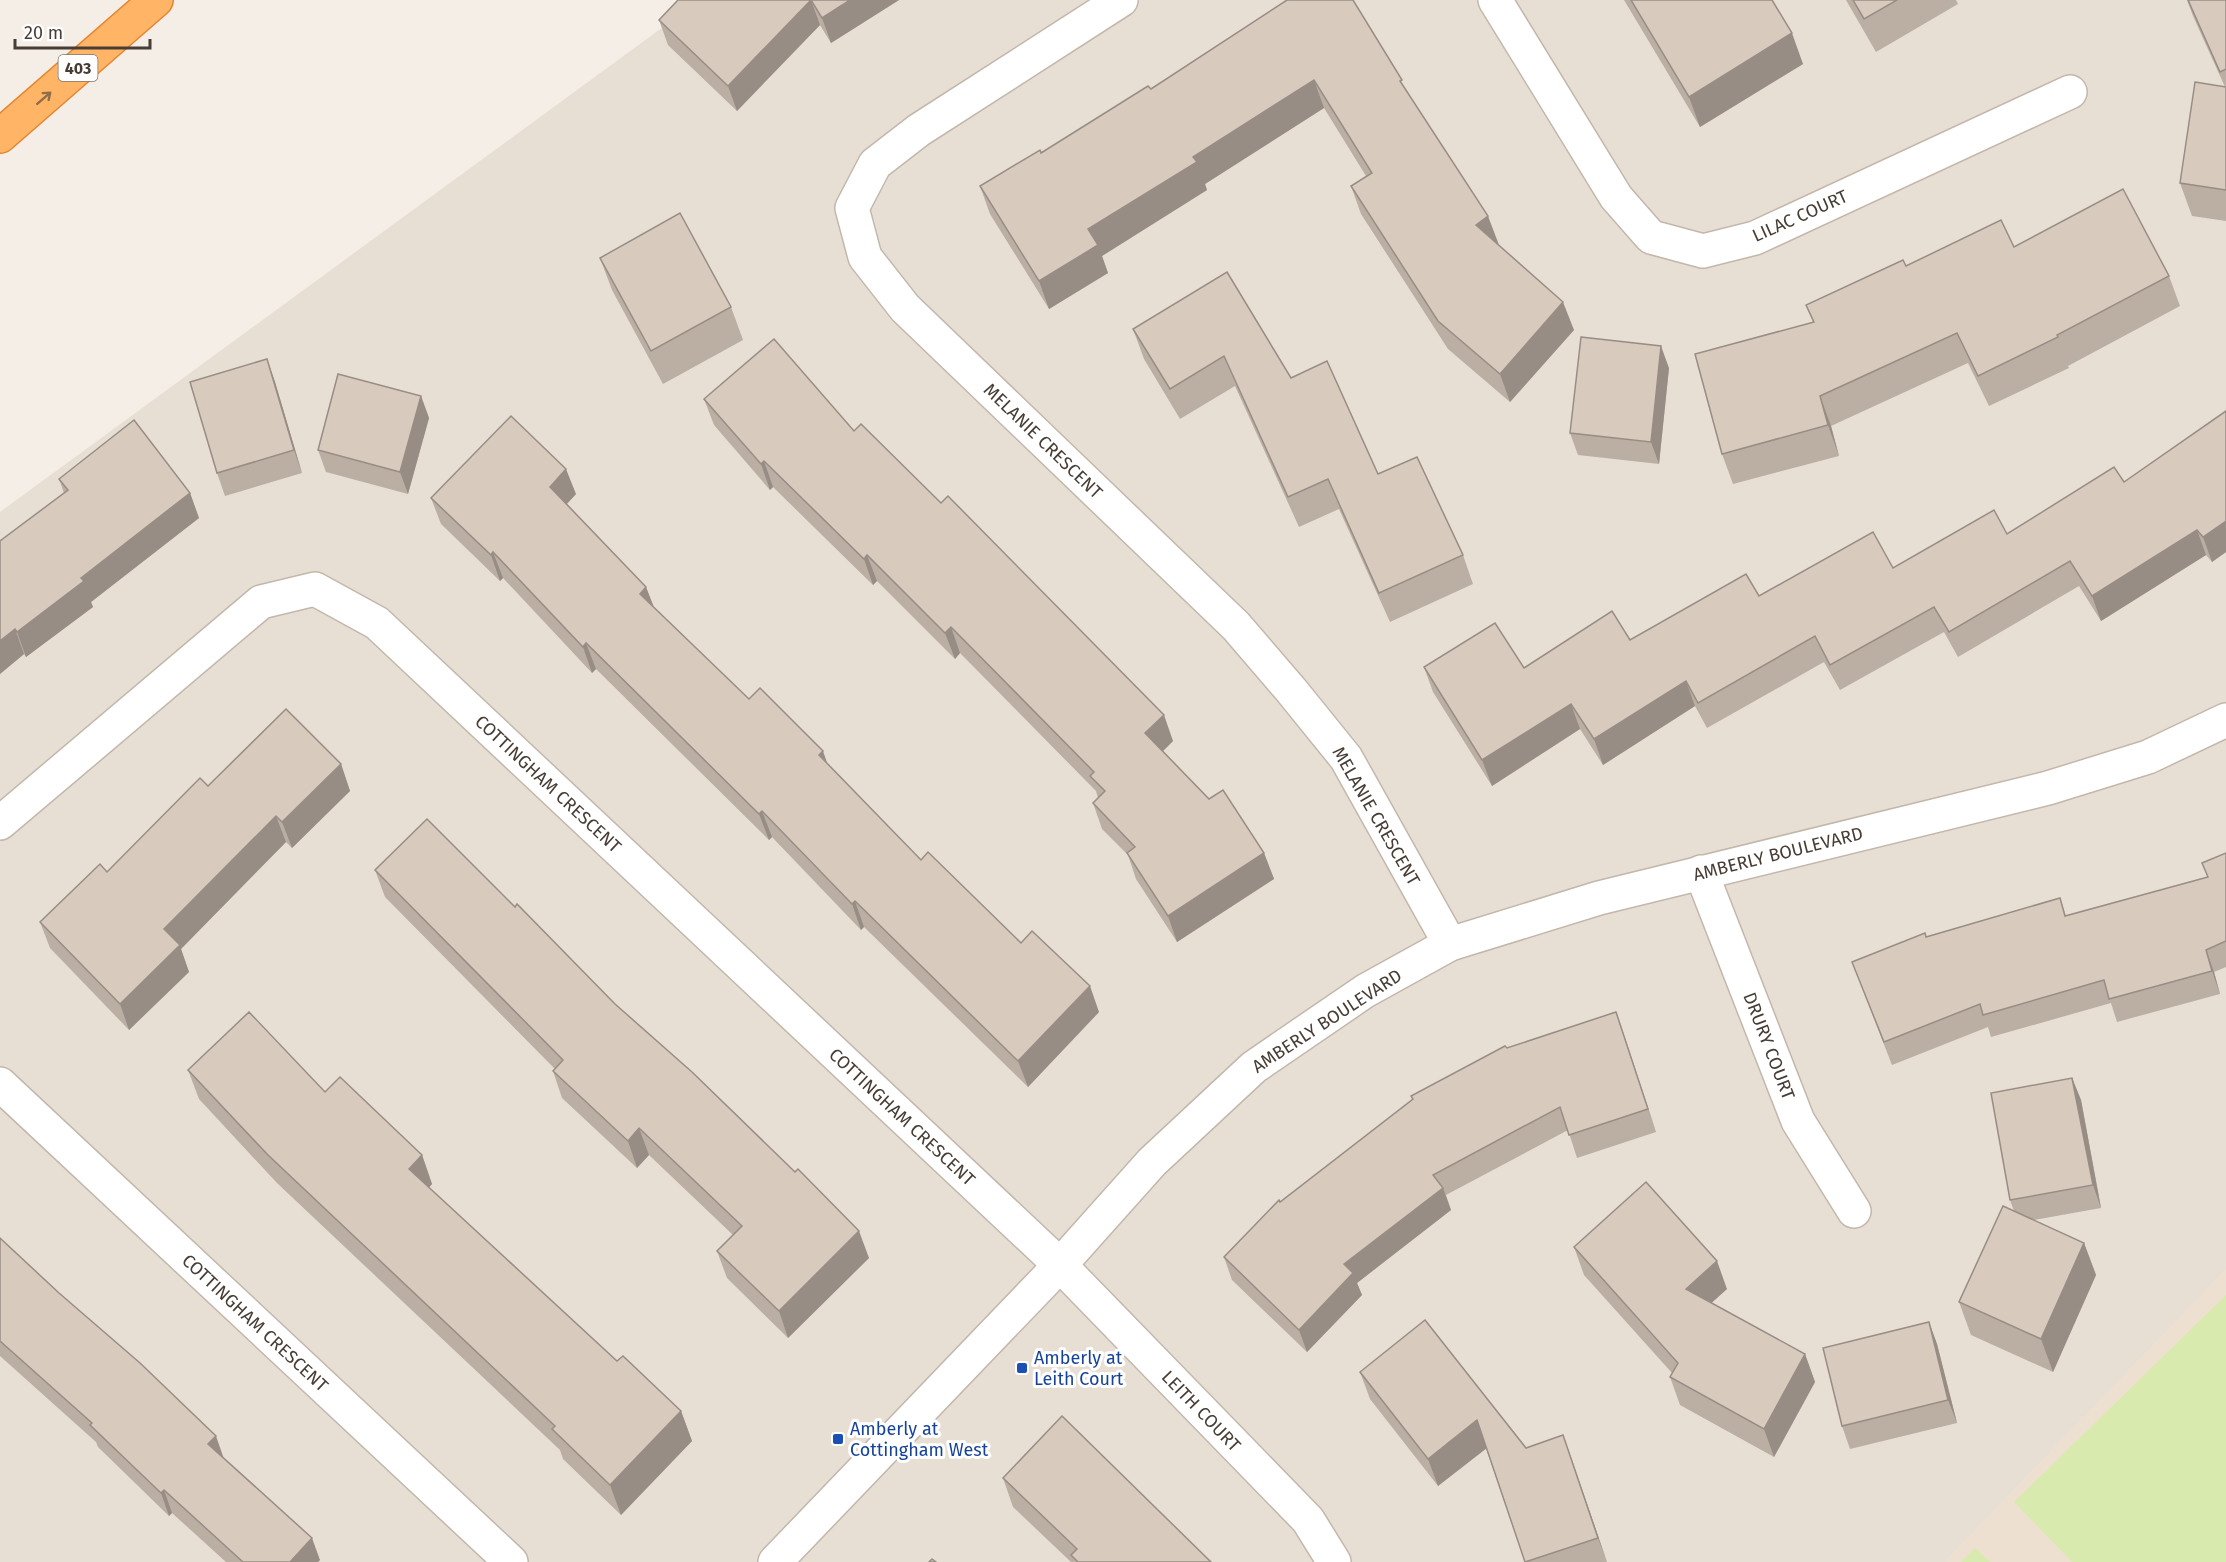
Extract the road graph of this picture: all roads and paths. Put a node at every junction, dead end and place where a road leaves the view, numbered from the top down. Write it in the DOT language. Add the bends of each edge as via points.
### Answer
graph roads {
  1 [pos="156,0"];
  2 [pos="1121,0"];
  3 [pos="1495,0"];
  4 [pos="2070,92"];
  5 [pos="0,136"];
  6 [pos="2226,720"];
  7 [pos="0,823"];
  8 [pos="1701,872"];
  9 [pos="1450,944"];
  10 [pos="0,1084"];
  11 [pos="1854,1210"];
  12 [pos="1060,1266"];
  13 [pos="511,1562"];
  14 [pos="775,1562"];
  15 [pos="1334,1562"];
  5 -- 1 [label="highway, 403, one-way"];
  2 -- 9 [label="street, MELANIE CRESCENT" via="919,130 875,164 852,208 865,257 904,308 1236,626 1292,690 1346,758"];
  3 -- 4 [label="street, LILAC COURT" via="1616,197 1651,237 1703,251 1755,238"];
  6 -- 8 [label="street, AMBERLY BOULEVARD" via="2148,757 2048,788"];
  7 -- 12 [label="street, COTTINGHAM CRESCENT" via="261,602 315,589 377,623"];
  8 -- 9 [label="street, AMBERLY BOULEVARD" via="1599,898"];
  8 -- 11 [label="street, DRURY COURT" via="1798,1121"];
  9 -- 12 [label="street, AMBERLY BOULEVARD" via="1365,991 1254,1067 1152,1162"];
  10 -- 13 [label="street, COTTINGHAM CRESCENT"];
  12 -- 14 [label="street, AMBERLY BOULEVARD"];
  12 -- 15 [label="street, LEITH COURT" via="1308,1520"];
}
